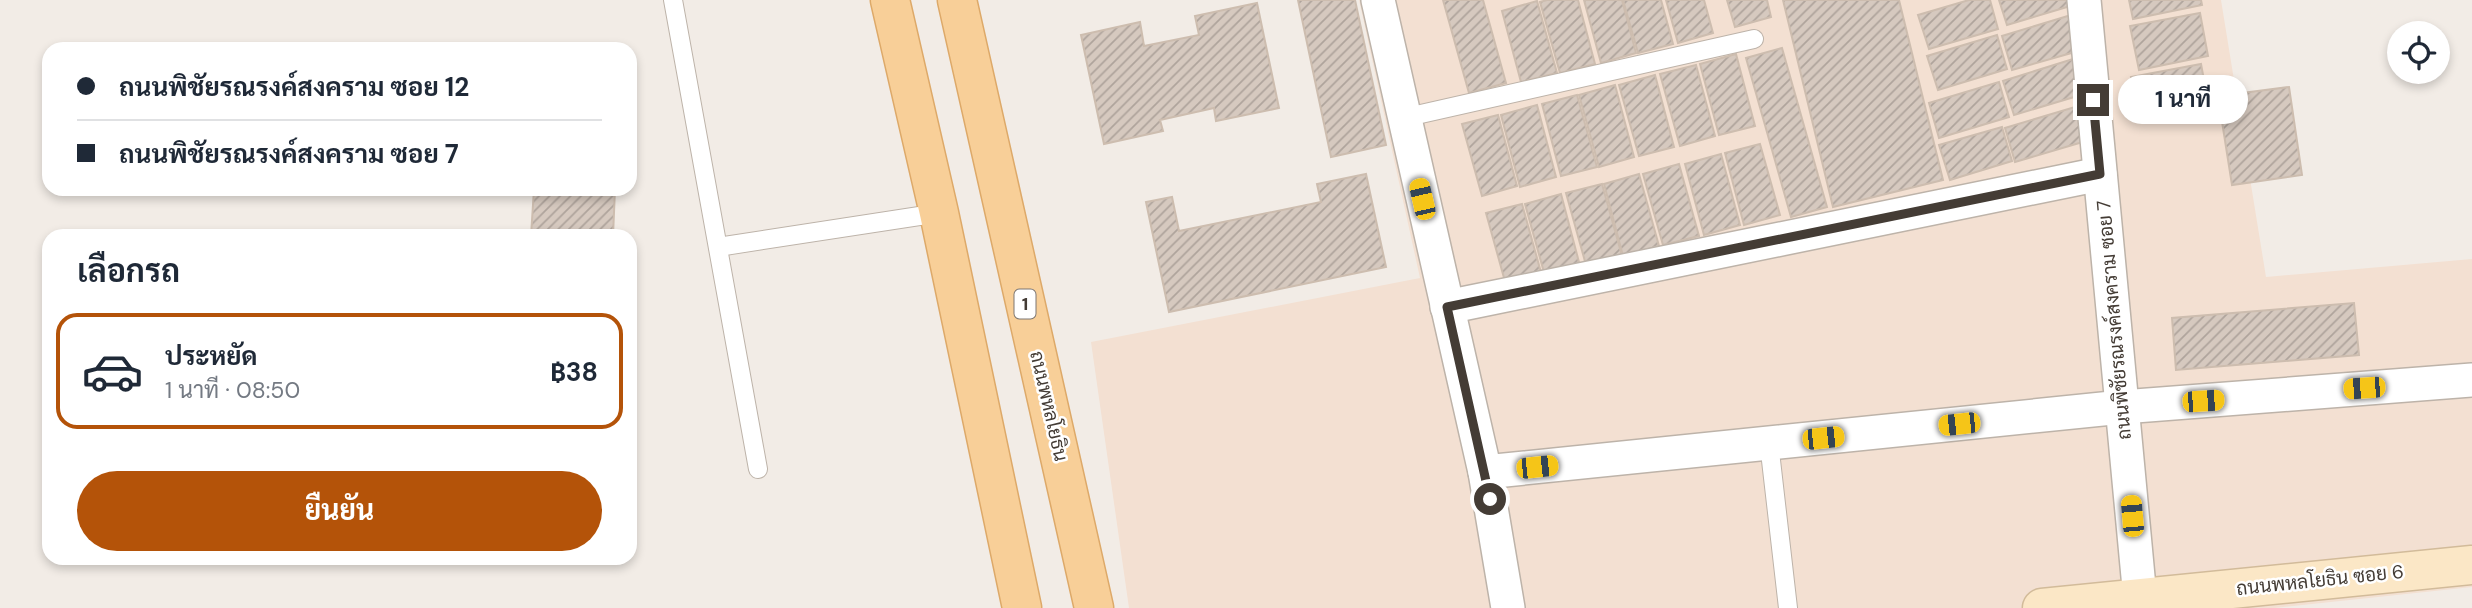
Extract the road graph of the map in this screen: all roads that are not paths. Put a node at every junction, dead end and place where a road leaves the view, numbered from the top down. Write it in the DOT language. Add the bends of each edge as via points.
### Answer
graph roads {
  1 [pos="673,0"];
  2 [pos="890,0"];
  3 [pos="957,0"];
  4 [pos="1378,0"];
  5 [pos="2084,0"];
  6 [pos="1754,39"];
  7 [pos="1403,118"];
  8 [pos="2100,174"];
  9 [pos="939,213"];
  10 [pos="718,247"];
  11 [pos="1447,307"];
  12 [pos="2472,380"];
  13 [pos="2122,407"];
  14 [pos="1769,443"];
  15 [pos="758,469"];
  16 [pos="1485,472"];
  17 [pos="2472,565"];
  18 [pos="2140,598"];
  19 [pos="1022,608"];
  20 [pos="1094,608"];
  21 [pos="1508,608"];
  22 [pos="1788,608"];
  23 [pos="2042,608"];
  1 -- 10 [label="lane"];
  2 -- 9 [label="main road"];
  3 -- 20 [label="main road, ถนนพหลโยธิน / 1"];
  4 -- 7 [label="street"];
  5 -- 8 [label="street, ถนนพิชัยรณรงค์สงคราม ซอย 7"];
  6 -- 7 [label="lane"];
  7 -- 11 [label="street"];
  8 -- 11 [label="street"];
  8 -- 13 [label="street, ถนนพิชัยรณรงค์สงคราม ซอย 7"];
  9 -- 10 [label="lane"];
  9 -- 19 [label="main road"];
  10 -- 15 [label="lane"];
  11 -- 16 [label="street"];
  12 -- 13 [label="street"];
  13 -- 14 [label="street"];
  13 -- 18 [label="street, ถนนพิชัยรณรงค์สงคราม ซอย 7"];
  14 -- 16 [label="street"];
  14 -- 22 [label="lane"];
  16 -- 21 [label="street"];
  17 -- 18 [label="street, ถนนพหลโยธิน ซอย 6"];
  18 -- 23 [label="street, ถนนพหลโยธิน ซอย 6"];
}
